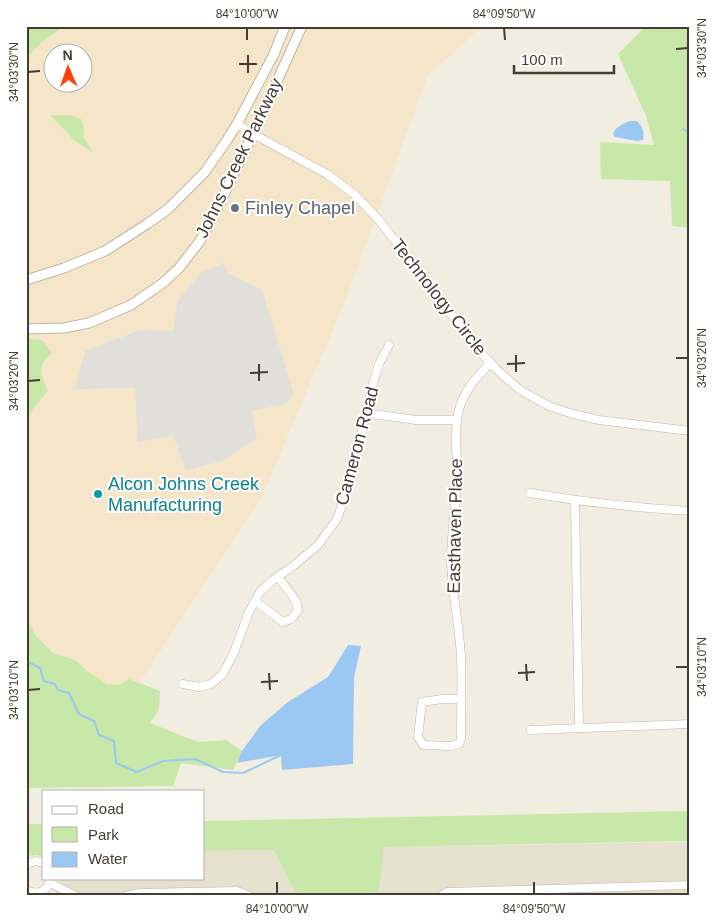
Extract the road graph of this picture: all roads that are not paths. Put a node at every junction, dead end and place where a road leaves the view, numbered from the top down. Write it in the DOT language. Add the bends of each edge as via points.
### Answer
graph roads {
  1 [pos="285,26"];
  2 [pos="302,26"];
  3 [pos="237,124"];
  4 [pos="253,134"];
  5 [pos="26,280"];
  6 [pos="26,329"];
  7 [pos="389,345"];
  8 [pos="490,363"];
  9 [pos="365,413"];
  10 [pos="457,420"];
  11 [pos="690,431"];
  12 [pos="530,493"];
  13 [pos="575,500"];
  14 [pos="690,511"];
  15 [pos="278,576"];
  16 [pos="255,601"];
  17 [pos="183,684"];
  18 [pos="461,699"];
  19 [pos="690,724"];
  20 [pos="579,728"];
  21 [pos="531,730"];
  22 [pos="42,863"];
  23 [pos="26,864"];
  24 [pos="51,881"];
  25 [pos="690,884"];
  26 [pos="28,893"];
  27 [pos="76,896"];
  28 [pos="126,896"];
  29 [pos="249,896"];
  30 [pos="441,896"];
  1 -- 3 [label="street, Johns Creek Parkway"];
  2 -- 4 [label="street, Johns Creek Parkway"];
  3 -- 4 [label="street, Technology Circle"];
  3 -- 5 [label="street, Johns Creek Parkway" via="205,172 168,210 105,251"];
  4 -- 6 [label="street, Johns Creek Parkway" via="200,241 163,282 131,305 90,323 64,328"];
  4 -- 8 [label="street, Technology Circle" via="327,174 355,195 379,220"];
  7 -- 9 [label="street, Cameron Road" via="379,364"];
  8 -- 10 [label="street, Easthaven Place" via="470,384"];
  8 -- 11 [label="street, Technology Circle" via="520,390 549,406 600,420"];
  9 -- 10 [label="street" via="416,420"];
  9 -- 15 [label="street, Cameron Road" via="352,478 337,519 318,545"];
  10 -- 18 [label="street, Easthaven Place" via="457,494 451,561 461,656"];
  12 -- 13 [label="street"];
  13 -- 14 [label="street"];
  13 -- 20 [label="street"];
  15 -- 16 [label="street, Cameron Road"];
  15 -- 16 [label="street" via="298,602 298,610 291,619 283,622"];
  16 -- 17 [label="street, Cameron Road" via="222,675 199,688"];
  18 -- 18 [label="street, Easthaven Place" via="461,739 458,744 423,745 418,737 422,702"];
  19 -- 20 [label="street"];
  20 -- 21 [label="street"];
  22 -- 23 [label="street"];
  24 -- 26 [label="street" via="43,891"];
  24 -- 27 [label="street"];
  25 -- 30 [label="street" via="447,892"];
  28 -- 29 [label="street" via="238,891"];
}
